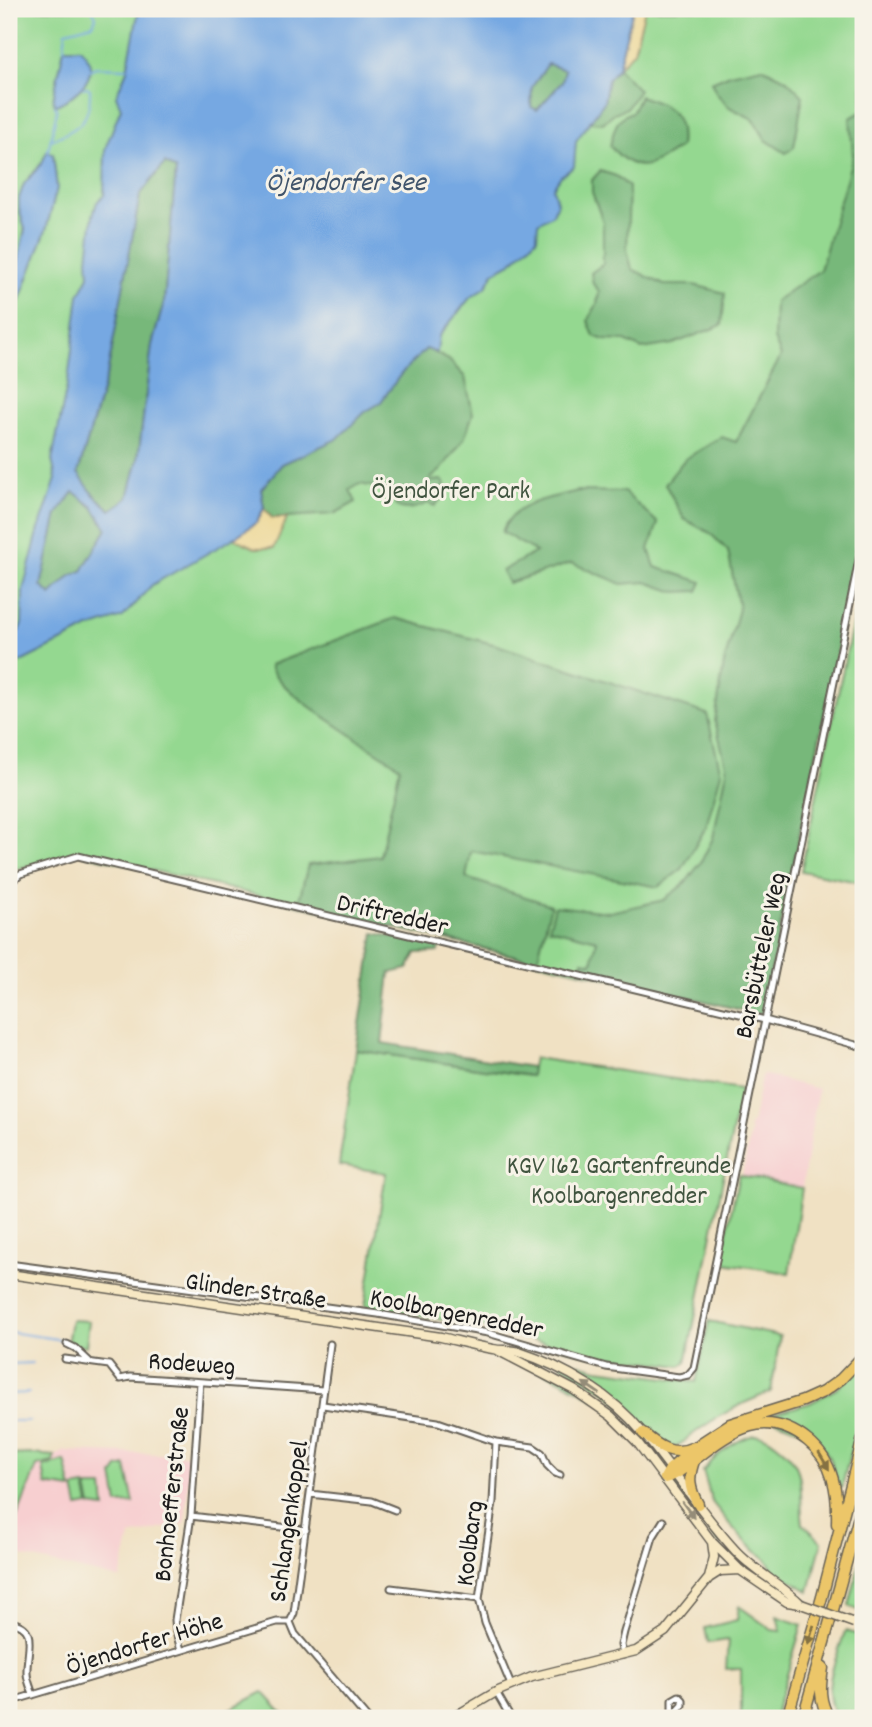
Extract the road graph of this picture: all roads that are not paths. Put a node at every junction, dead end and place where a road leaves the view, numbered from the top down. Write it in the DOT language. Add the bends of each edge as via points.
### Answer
graph roads {
  1 [pos="863,540"];
  2 [pos="9,951"];
  3 [pos="765,1020"];
  4 [pos="863,1047"];
  5 [pos="9,1264"];
  6 [pos="9,1275"];
  7 [pos="67,1344"];
  8 [pos="330,1344"];
  9 [pos="497,1350"];
  10 [pos="863,1356"];
  11 [pos="65,1359"];
  12 [pos="90,1363"];
  13 [pos="688,1375"];
  14 [pos="200,1382"];
  15 [pos="323,1390"];
  16 [pos="323,1405"];
  17 [pos="643,1433"];
  18 [pos="863,1438"];
  19 [pos="496,1442"];
  20 [pos="701,1443"];
  21 [pos="695,1459"];
  22 [pos="670,1474"];
  23 [pos="560,1475"];
  24 [pos="310,1494"];
  25 [pos="863,1502"];
  26 [pos="698,1504"];
  27 [pos="395,1510"];
  28 [pos="191,1516"];
  29 [pos="663,1521"];
  30 [pos="306,1531"];
  31 [pos="712,1542"];
  32 [pos="836,1546"];
  33 [pos="734,1549"];
  34 [pos="727,1556"];
  35 [pos="712,1565"];
  36 [pos="740,1570"];
  37 [pos="720,1571"];
  38 [pos="709,1578"];
  39 [pos="391,1588"];
  40 [pos="479,1599"];
  41 [pos="801,1604"];
  42 [pos="9,1622"];
  43 [pos="290,1622"];
  44 [pos="863,1626"];
  45 [pos="827,1639"];
  46 [pos="181,1650"];
  47 [pos="623,1655"];
  48 [pos="511,1685"];
  49 [pos="496,1692"];
  50 [pos="33,1695"];
  51 [pos="9,1702"];
  52 [pos="367,1718"];
  53 [pos="452,1718"];
  54 [pos="511,1718"];
  55 [pos="787,1718"];
  56 [pos="803,1718"];
  57 [pos="829,1718"];
  1 -- 3 [label="street, Barsbütteler Weg"];
  2 -- 3 [label="street, Driftredder" via="14,878 78,856"];
  3 -- 4 [label="street, Driftredder"];
  3 -- 13 [label="street, Barsbütteler Weg" via="694,1368"];
  5 -- 13 [label="street, Koolbargenredder" via="378,1314 488,1333 606,1367"];
  6 -- 9 [label="main road, Glinder Straße" via="386,1328"];
  7 -- 12 [label="street"];
  8 -- 15 [label="street, Schlangenkoppel"];
  17 -- 9 [label="main road, Glinder Straße, one-way" via="576,1378 520,1353"];
  9 -- 22 [label="main road, Glinder Straße" via="574,1390 611,1416"];
  10 -- 20 [label="highway" via="841,1379 813,1397 738,1420"];
  11 -- 12 [label="street, Rodeweg"];
  12 -- 14 [label="street, Rodeweg" via="109,1365 120,1378"];
  14 -- 15 [label="street, Rodeweg"];
  14 -- 28 [label="street, Bonhoefferstraße"];
  15 -- 16 [label="street, Schlangenkoppel"];
  16 -- 19 [label="street" via="438,1422"];
  16 -- 24 [label="street, Schlangenkoppel"];
  17 -- 20 [label="highway" via="672,1451"];
  17 -- 22 [label="main road, Glinder Straße"];
  18 -- 32 [label="highway"];
  19 -- 23 [label="street" via="538,1449"];
  19 -- 40 [label="street, Koolbarg"];
  20 -- 22 [label="highway"];
  21 -- 22 [label="highway"];
  21 -- 26 [label="highway" via="690,1481"];
  21 -- 32 [label="highway, one-way" via="722,1438 754,1425 777,1426 803,1437 826,1461 835,1486"];
  22 -- 26 [label="main road, Glinder Straße"];
  22 -- 31 [label="main road, Glinder Straße, one-way"];
  24 -- 27 [label="street" via="372,1501"];
  24 -- 30 [label="street, Schlangenkoppel"];
  25 -- 45 [label="highway"];
  26 -- 33 [label="main road, Glinder Straße"];
  28 -- 30 [label="street"];
  28 -- 46 [label="street, Bonhoefferstraße" via="176,1620"];
  29 -- 47 [label="street" via="653,1537 624,1632"];
  30 -- 43 [label="street, Schlangenkoppel"];
  31 -- 34 [label="main road, Glinder Straße"];
  31 -- 35 [label="main road"];
  32 -- 55 [label="highway, one-way"];
  33 -- 34 [label="main road"];
  33 -- 41 [label="main road, Glinder Straße"];
  34 -- 35 [label="main road"];
  34 -- 36 [label="main road, Glinder Straße"];
  34 -- 37 [label="main road"];
  35 -- 38 [label="main road"];
  36 -- 37 [label="main road"];
  36 -- 41 [label="main road, Glinder Straße" via="787,1602"];
  37 -- 38 [label="main road"];
  38 -- 47 [label="main road" via="665,1632"];
  39 -- 40 [label="street"];
  40 -- 48 [label="street, Koolbarg"];
  41 -- 44 [label="main road, Glinder Straße, bridge"];
  42 -- 50 [label="street" via="23,1625 29,1633 26,1675"];
  43 -- 46 [label="street, Öjendorfer Höhe"];
  43 -- 52 [label="street, Schlangenkoppel" via="295,1634"];
  45 -- 56 [label="highway"];
  45 -- 57 [label="highway" via="820,1692"];
  46 -- 50 [label="street, Öjendorfer Höhe"];
  47 -- 48 [label="main road"];
  48 -- 49 [label="main road"];
  49 -- 53 [label="main road"];
  49 -- 54 [label="street"];
  50 -- 51 [label="street, Öjendorfer Höhe"];
}
